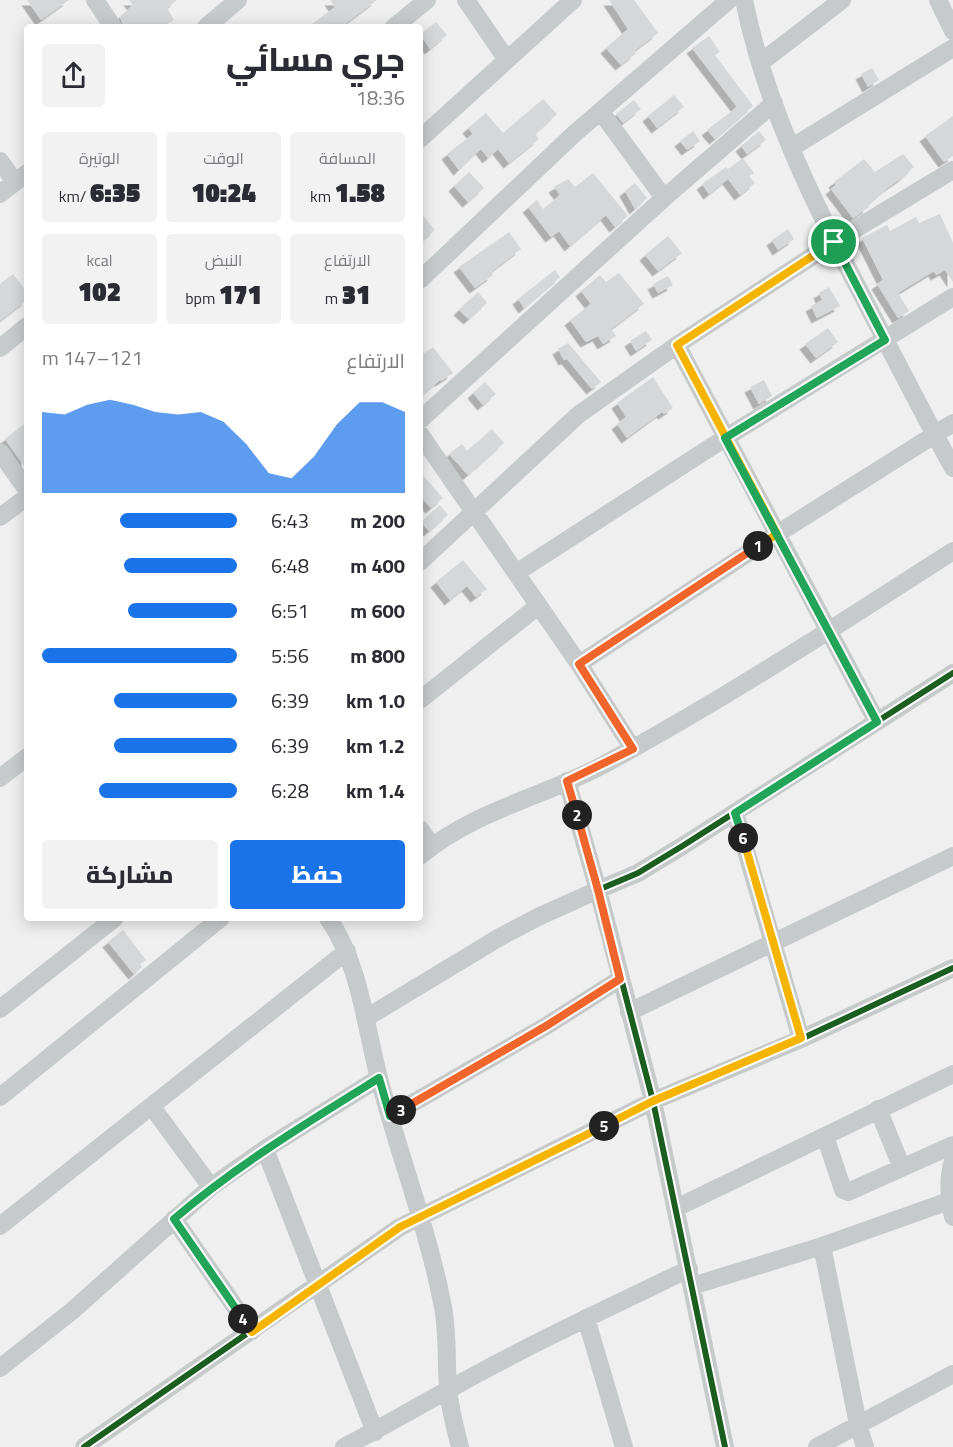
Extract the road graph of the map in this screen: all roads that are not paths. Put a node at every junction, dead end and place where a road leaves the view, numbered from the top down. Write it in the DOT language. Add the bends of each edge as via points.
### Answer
graph roads {
  1 [pos="95,0"];
  2 [pos="428,0"];
  3 [pos="466,0"];
  4 [pos="573,0"];
  5 [pos="729,0"];
  6 [pos="744,0"];
  7 [pos="842,0"];
  8 [pos="938,0"];
  9 [pos="229,3"];
  10 [pos="111,24"];
  11 [pos="209,24"];
  12 [pos="398,24"];
  13 [pos="953,31"];
  14 [pos="953,48"];
  15 [pos="507,60"];
  16 [pos="760,63"];
  17 [pos="774,103"];
  18 [pos="601,112"];
  19 [pos="423,136"];
  20 [pos="791,148"];
  21 [pos="0,160"];
  22 [pos="953,170"];
  23 [pos="21,178"];
  24 [pos="0,194"];
  25 [pos="664,198"];
  26 [pos="834,242"];
  27 [pos="423,277"];
  28 [pos="953,297"];
  29 [pos="24,328"];
  30 [pos="885,340"];
  31 [pos="677,345"];
  32 [pos="0,348"];
  33 [pos="423,417"];
  34 [pos="953,423"];
  35 [pos="935,435"];
  36 [pos="423,438"];
  37 [pos="725,438"];
  38 [pos="0,452"];
  39 [pos="953,468"];
  40 [pos="24,486"];
  41 [pos="24,499"];
  42 [pos="473,513"];
  43 [pos="0,517"];
  44 [pos="777,534"];
  45 [pos="953,551"];
  46 [pos="423,559"];
  47 [pos="516,573"];
  48 [pos="538,606"];
  49 [pos="830,630"];
  50 [pos="579,664"];
  51 [pos="953,673"];
  52 [pos="423,698"];
  53 [pos="877,722"];
  54 [pos="633,749"];
  55 [pos="24,759"];
  56 [pos="0,778"];
  57 [pos="567,781"];
  58 [pos="735,813"];
  59 [pos="426,851"];
  60 [pos="953,856"];
  61 [pos="598,890"];
  62 [pos="111,921"];
  63 [pos="217,921"];
  64 [pos="336,921"];
  65 [pos="771,942"];
  66 [pos="347,951"];
  67 [pos="953,968"];
  68 [pos="620,979"];
  69 [pos="0,1009"];
  70 [pos="629,1012"];
  71 [pos="366,1018"];
  72 [pos="801,1038"];
  73 [pos="953,1074"];
  74 [pos="379,1078"];
  75 [pos="0,1097"];
  76 [pos="653,1101"];
  77 [pos="153,1107"];
  78 [pos="878,1109"];
  79 [pos="390,1116"];
  80 [pos="825,1136"];
  81 [pos="953,1144"];
  82 [pos="264,1149"];
  83 [pos="953,1161"];
  84 [pos="902,1168"];
  85 [pos="211,1187"];
  86 [pos="676,1208"];
  87 [pos="951,1209"];
  88 [pos="421,1217"];
  89 [pos="174,1219"];
  90 [pos="0,1226"];
  91 [pos="822,1246"];
  92 [pos="691,1277"];
  93 [pos="318,1284"];
  94 [pos="586,1318"];
  95 [pos="252,1332"];
  96 [pos="0,1368"];
  97 [pos="953,1374"];
  98 [pos="448,1389"];
  99 [pos="858,1424"];
  100 [pos="375,1431"];
  101 [pos="84,1447"];
  102 [pos="344,1447"];
  103 [pos="460,1447"];
  104 [pos="624,1447"];
  105 [pos="725,1447"];
  106 [pos="818,1447"];
  107 [pos="865,1447"];
  1 -- 10 [label="street"];
  2 -- 12 [label="street"];
  3 -- 15 [label="street"];
  4 -- 15 [label="street"];
  5 -- 18 [label="street"];
  6 -- 16 [label="street"];
  7 -- 16 [label="street"];
  8 -- 13 [label="street"];
  9 -- 11 [label="street"];
  14 -- 20 [label="street"];
  15 -- 19 [label="street"];
  16 -- 17 [label="street"];
  17 -- 20 [label="street"];
  17 -- 25 [label="street"];
  18 -- 25 [label="street"];
  18 -- 27 [label="street"];
  20 -- 26 [label="street"];
  21 -- 23 [label="street"];
  22 -- 26 [label="street"];
  23 -- 24 [label="street"];
  25 -- 33 [label="street"];
  26 -- 30 [label="street"];
  26 -- 31 [label="street"];
  28 -- 30 [label="street"];
  29 -- 32 [label="street"];
  30 -- 35 [label="street"];
  30 -- 37 [label="street"];
  31 -- 37 [label="street"];
  31 -- 42 [label="street" via="578,415"];
  34 -- 35 [label="street"];
  35 -- 39 [label="street"];
  35 -- 44 [label="street"];
  36 -- 42 [label="street"];
  37 -- 44 [label="street"];
  37 -- 47 [label="street"];
  38 -- 40 [label="street"];
  41 -- 43 [label="street"];
  42 -- 46 [label="street"];
  42 -- 47 [label="street"];
  44 -- 49 [label="street"];
  44 -- 50 [label="street"];
  45 -- 49 [label="street"];
  47 -- 48 [label="street"];
  48 -- 50 [label="street"];
  48 -- 52 [label="street"];
  49 -- 53 [label="street"];
  49 -- 54 [label="street"];
  50 -- 54 [label="street"];
  51 -- 53 [label="street"];
  53 -- 58 [label="street"];
  54 -- 57 [label="street"];
  55 -- 56 [label="street"];
  57 -- 59 [label="street" via="510,804"];
  57 -- 61 [label="street"];
  58 -- 61 [label="street" via="638,873"];
  58 -- 65 [label="street"];
  60 -- 65 [label="street"];
  61 -- 68 [label="street"];
  61 -- 71 [label="street" via="500,937"];
  62 -- 69 [label="street"];
  63 -- 75 [label="street"];
  64 -- 66 [label="street"];
  65 -- 70 [label="street"];
  65 -- 72 [label="street"];
  66 -- 71 [label="street"];
  66 -- 77 [label="street"];
  67 -- 72 [label="street"];
  68 -- 70 [label="street"];
  68 -- 79 [label="street" via="502,1053"];
  70 -- 76 [label="street"];
  71 -- 74 [label="street"];
  72 -- 76 [label="street"];
  73 -- 78 [label="street"];
  74 -- 79 [label="street"];
  74 -- 82 [label="street"];
  76 -- 86 [label="street"];
  76 -- 88 [label="street"];
  77 -- 85 [label="street"];
  77 -- 90 [label="street"];
  78 -- 80 [label="street"];
  78 -- 84 [label="street"];
  79 -- 88 [label="street"];
  80 -- 84 [label="street" via="845,1192"];
  80 -- 86 [label="street"];
  81 -- 84 [label="street"];
  82 -- 85 [label="street"];
  82 -- 93 [label="street"];
  83 -- 87 [label="street" via="949,1182"];
  85 -- 89 [label="street"];
  86 -- 92 [label="street"];
  87 -- 91 [label="street"];
  88 -- 93 [label="street" via="375,1243"];
  88 -- 98 [label="street" via="444,1310"];
  89 -- 95 [label="street"];
  89 -- 96 [label="street" via="72,1311"];
  91 -- 92 [label="street"];
  91 -- 99 [label="street"];
  92 -- 94 [label="street"];
  92 -- 105 [label="street"];
  93 -- 95 [label="street"];
  93 -- 100 [label="street"];
  94 -- 98 [label="street"];
  94 -- 104 [label="street"];
  95 -- 101 [label="street"];
  97 -- 99 [label="street"];
  98 -- 100 [label="street"];
  98 -- 103 [label="street"];
  99 -- 106 [label="street"];
  99 -- 107 [label="street"];
  100 -- 102 [label="street"];
}
